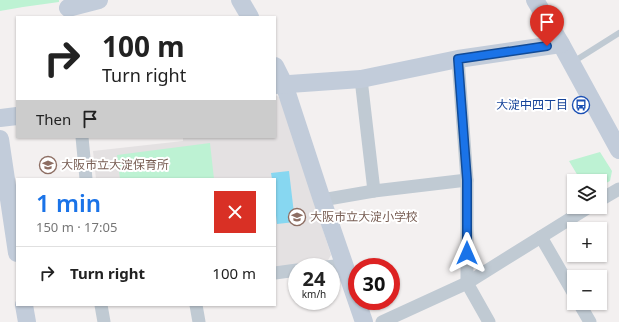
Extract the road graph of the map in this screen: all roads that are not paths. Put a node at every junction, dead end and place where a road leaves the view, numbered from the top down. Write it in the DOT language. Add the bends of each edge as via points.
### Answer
graph roads {
  1 [pos="99,0"];
  2 [pos="240,0"];
  3 [pos="535,0"];
  4 [pos="68,8"];
  5 [pos="249,16"];
  6 [pos="619,33"];
  7 [pos="561,44"];
  8 [pos="458,59"];
  9 [pos="571,62"];
  10 [pos="276,70"];
  11 [pos="361,79"];
  12 [pos="279,84"];
  13 [pos="16,116"];
  14 [pos="0,118"];
  15 [pos="0,138"];
  16 [pos="82,138"];
  17 [pos="619,150"];
  18 [pos="86,178"];
  19 [pos="467,180"];
  20 [pos="619,189"];
  21 [pos="374,191"];
  22 [pos="607,196"];
  23 [pos="322,200"];
  24 [pos="9,213"];
  25 [pos="577,214"];
  26 [pos="541,236"];
  27 [pos="16,248"];
  28 [pos="340,265"];
  29 [pos="344,265"];
  30 [pos="288,271"];
  31 [pos="276,272"];
  32 [pos="567,282"];
  33 [pos="467,283"];
  34 [pos="24,306"];
  35 [pos="101,306"];
  36 [pos="196,306"];
  37 [pos="583,310"];
  38 [pos="27,322"];
  39 [pos="104,322"];
  40 [pos="199,322"];
  41 [pos="364,322"];
  42 [pos="382,322"];
  43 [pos="489,322"];
  44 [pos="590,322"];
  1 -- 4 [label="street"];
  2 -- 5 [label="street"];
  3 -- 7 [label="street"];
  6 -- 9 [label="lane"];
  7 -- 8 [label="street"];
  7 -- 9 [label="street"];
  8 -- 11 [label="street"];
  8 -- 19 [label="street"];
  9 -- 17 [label="street"];
  10 -- 12 [label="street"];
  11 -- 12 [label="street"];
  11 -- 21 [label="street"];
  12 -- 23 [label="street"];
  13 -- 14 [label="street"];
  15 -- 24 [label="street"];
  16 -- 18 [label="street"];
  19 -- 21 [label="street"];
  19 -- 33 [label="street"];
  20 -- 22 [label="street"];
  21 -- 23 [label="street"];
  23 -- 29 [label="street"];
  24 -- 27 [label="street"];
  25 -- 26 [label="street"];
  26 -- 32 [label="street"];
  26 -- 33 [label="street"];
  28 -- 29 [label="street"];
  29 -- 41 [label="street"];
  30 -- 31 [label="street"];
  33 -- 42 [label="street"];
  33 -- 43 [label="street"];
  34 -- 38 [label="street"];
  35 -- 39 [label="street"];
  36 -- 40 [label="street"];
  37 -- 44 [label="street"];
}
